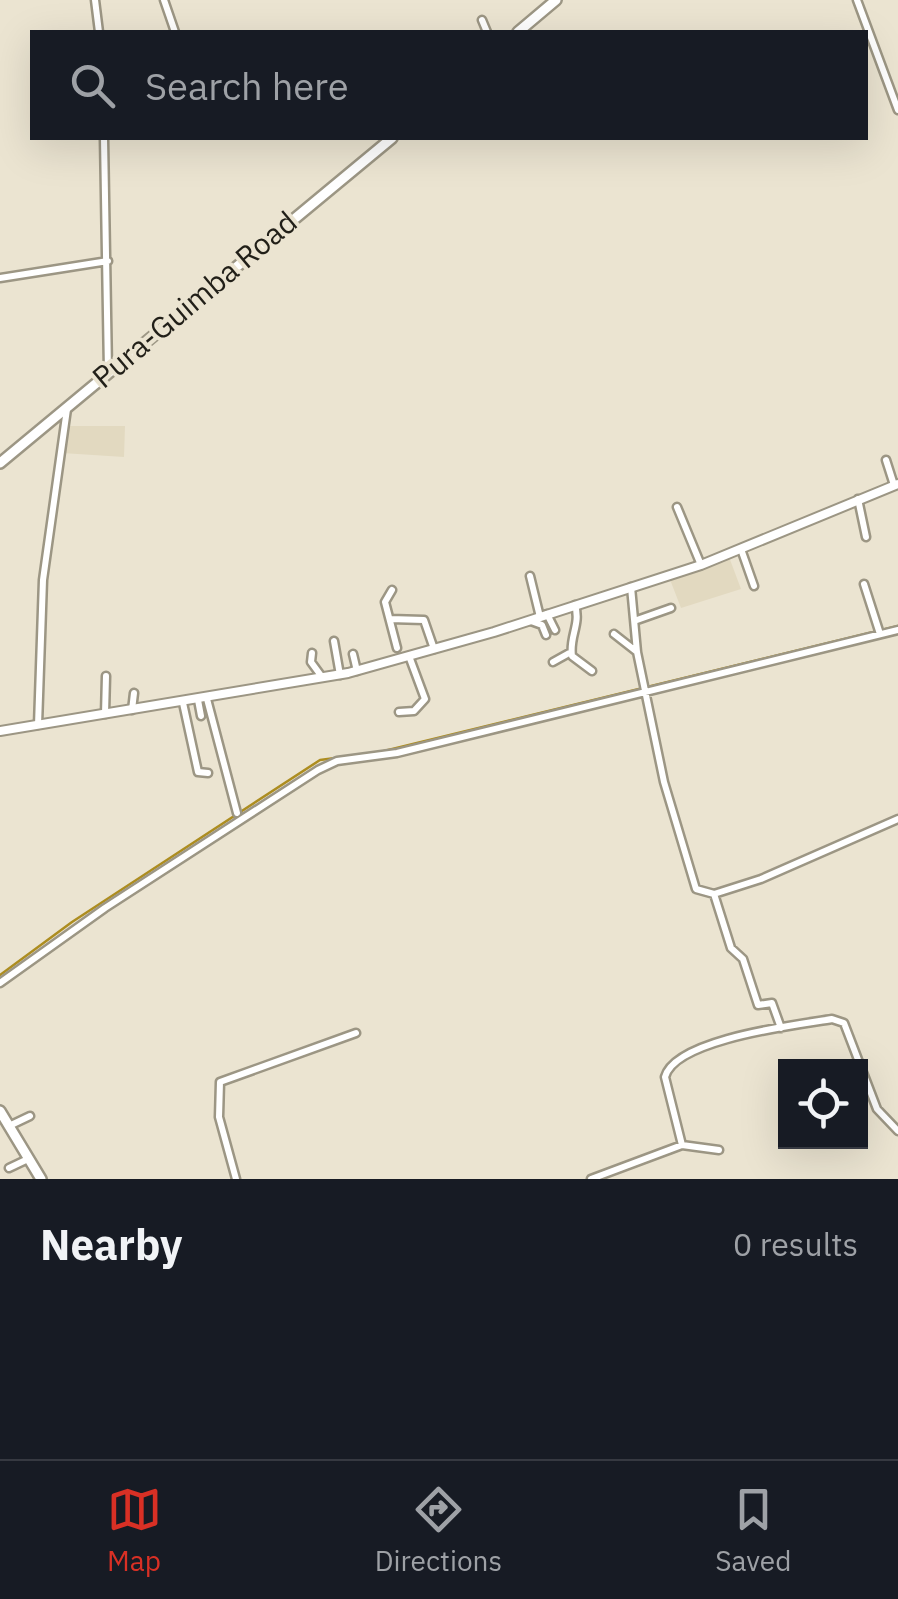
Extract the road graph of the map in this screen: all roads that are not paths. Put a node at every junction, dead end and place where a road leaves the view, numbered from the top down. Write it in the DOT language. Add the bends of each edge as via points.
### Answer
graph roads {
  1 [pos="95,0"];
  2 [pos="164,0"];
  3 [pos="556,0"];
  4 [pos="858,0"];
  5 [pos="482,20"];
  6 [pos="99,30"];
  7 [pos="174,30"];
  8 [pos="487,30"];
  9 [pos="520,30"];
  10 [pos="898,110"];
  11 [pos="104,140"];
  12 [pos="390,140"];
  13 [pos="108,261"];
  14 [pos="0,278"];
  15 [pos="108,372"];
  16 [pos="68,406"];
  17 [pos="886,460"];
  18 [pos="0,463"];
  19 [pos="896,484"];
  20 [pos="858,499"];
  21 [pos="677,506"];
  22 [pos="866,537"];
  23 [pos="740,549"];
  24 [pos="701,565"];
  25 [pos="530,576"];
  26 [pos="864,584"];
  27 [pos="754,586"];
  28 [pos="630,587"];
  29 [pos="392,590"];
  30 [pos="574,605"];
  31 [pos="672,608"];
  32 [pos="539,617"];
  33 [pos="390,620"];
  34 [pos="637,620"];
  35 [pos="555,630"];
  36 [pos="898,630"];
  37 [pos="614,634"];
  38 [pos="880,634"];
  39 [pos="546,635"];
  40 [pos="334,641"];
  41 [pos="397,648"];
  42 [pos="434,649"];
  43 [pos="571,652"];
  44 [pos="637,652"];
  45 [pos="312,653"];
  46 [pos="353,654"];
  47 [pos="409,656"];
  48 [pos="553,662"];
  49 [pos="357,671"];
  50 [pos="592,671"];
  51 [pos="340,675"];
  52 [pos="106,676"];
  53 [pos="322,679"];
  54 [pos="645,690"];
  55 [pos="134,692"];
  56 [pos="202,700"];
  57 [pos="182,702"];
  58 [pos="132,711"];
  59 [pos="399,712"];
  60 [pos="105,716"];
  61 [pos="201,716"];
  62 [pos="38,726"];
  63 [pos="0,731"];
  64 [pos="208,774"];
  65 [pos="236,813"];
  66 [pos="898,819"];
  67 [pos="714,894"];
  68 [pos="0,983"];
  69 [pos="781,1028"];
  70 [pos="356,1033"];
  71 [pos="0,1110"];
  72 [pos="30,1116"];
  73 [pos="9,1126"];
  74 [pos="898,1131"];
  75 [pos="682,1145"];
  76 [pos="719,1150"];
  77 [pos="28,1159"];
  78 [pos="9,1168"];
  79 [pos="41,1179"];
  80 [pos="236,1179"];
  81 [pos="591,1179"];
  1 -- 6 [label="street"];
  2 -- 7 [label="street"];
  3 -- 9 [label="main road"];
  4 -- 10 [label="street"];
  5 -- 8 [label="street"];
  11 -- 13 [label="street"];
  12 -- 15 [label="main road, Pura-Guimba Road"];
  13 -- 14 [label="street"];
  13 -- 15 [label="street"];
  15 -- 16 [label="main road, Pura-Guimba Road"];
  16 -- 18 [label="main road, Pura-Guimba Road"];
  16 -- 62 [label="street" via="43,580"];
  17 -- 19 [label="street"];
  19 -- 20 [label="street"];
  20 -- 22 [label="street"];
  20 -- 23 [label="street"];
  21 -- 24 [label="street"];
  23 -- 24 [label="street"];
  23 -- 27 [label="street"];
  24 -- 28 [label="street"];
  25 -- 32 [label="street"];
  26 -- 38 [label="street"];
  28 -- 30 [label="street"];
  28 -- 34 [label="street"];
  29 -- 33 [label="street" via="385,602"];
  30 -- 32 [label="street"];
  30 -- 43 [label="street" via="579,622"];
  31 -- 34 [label="street"];
  32 -- 35 [label="street"];
  32 -- 39 [label="street"];
  32 -- 42 [label="street"];
  33 -- 41 [label="street"];
  33 -- 42 [label="street" via="424,620"];
  34 -- 44 [label="street"];
  36 -- 38 [label="street"];
  37 -- 44 [label="street"];
  38 -- 54 [label="street"];
  40 -- 51 [label="street"];
  42 -- 47 [label="street"];
  43 -- 48 [label="street"];
  43 -- 50 [label="street"];
  44 -- 54 [label="street"];
  45 -- 53 [label="street"];
  46 -- 49 [label="street"];
  47 -- 49 [label="street"];
  47 -- 59 [label="street" via="424,699 414,711"];
  49 -- 51 [label="street"];
  51 -- 53 [label="street"];
  52 -- 60 [label="street"];
  53 -- 56 [label="street"];
  54 -- 67 [label="street" via="689,874 696,889"];
  54 -- 68 [label="street" via="397,753 332,763 104,908"];
  55 -- 58 [label="street"];
  56 -- 57 [label="street"];
  56 -- 61 [label="street"];
  56 -- 65 [label="street"];
  57 -- 58 [label="street"];
  57 -- 64 [label="street" via="198,772"];
  58 -- 60 [label="street"];
  60 -- 62 [label="street"];
  62 -- 63 [label="street"];
  66 -- 67 [label="street"];
  67 -- 69 [label="street" via="758,1005 772,1003"];
  69 -- 74 [label="street" via="844,1023 877,1109"];
  69 -- 75 [label="street" via="713,1044 668,1068"];
  70 -- 80 [label="street" via="220,1082 219,1117"];
  71 -- 73 [label="main road"];
  72 -- 73 [label="street"];
  73 -- 77 [label="main road"];
  75 -- 76 [label="street"];
  75 -- 81 [label="street"];
  77 -- 78 [label="street"];
  77 -- 79 [label="main road"];
}
